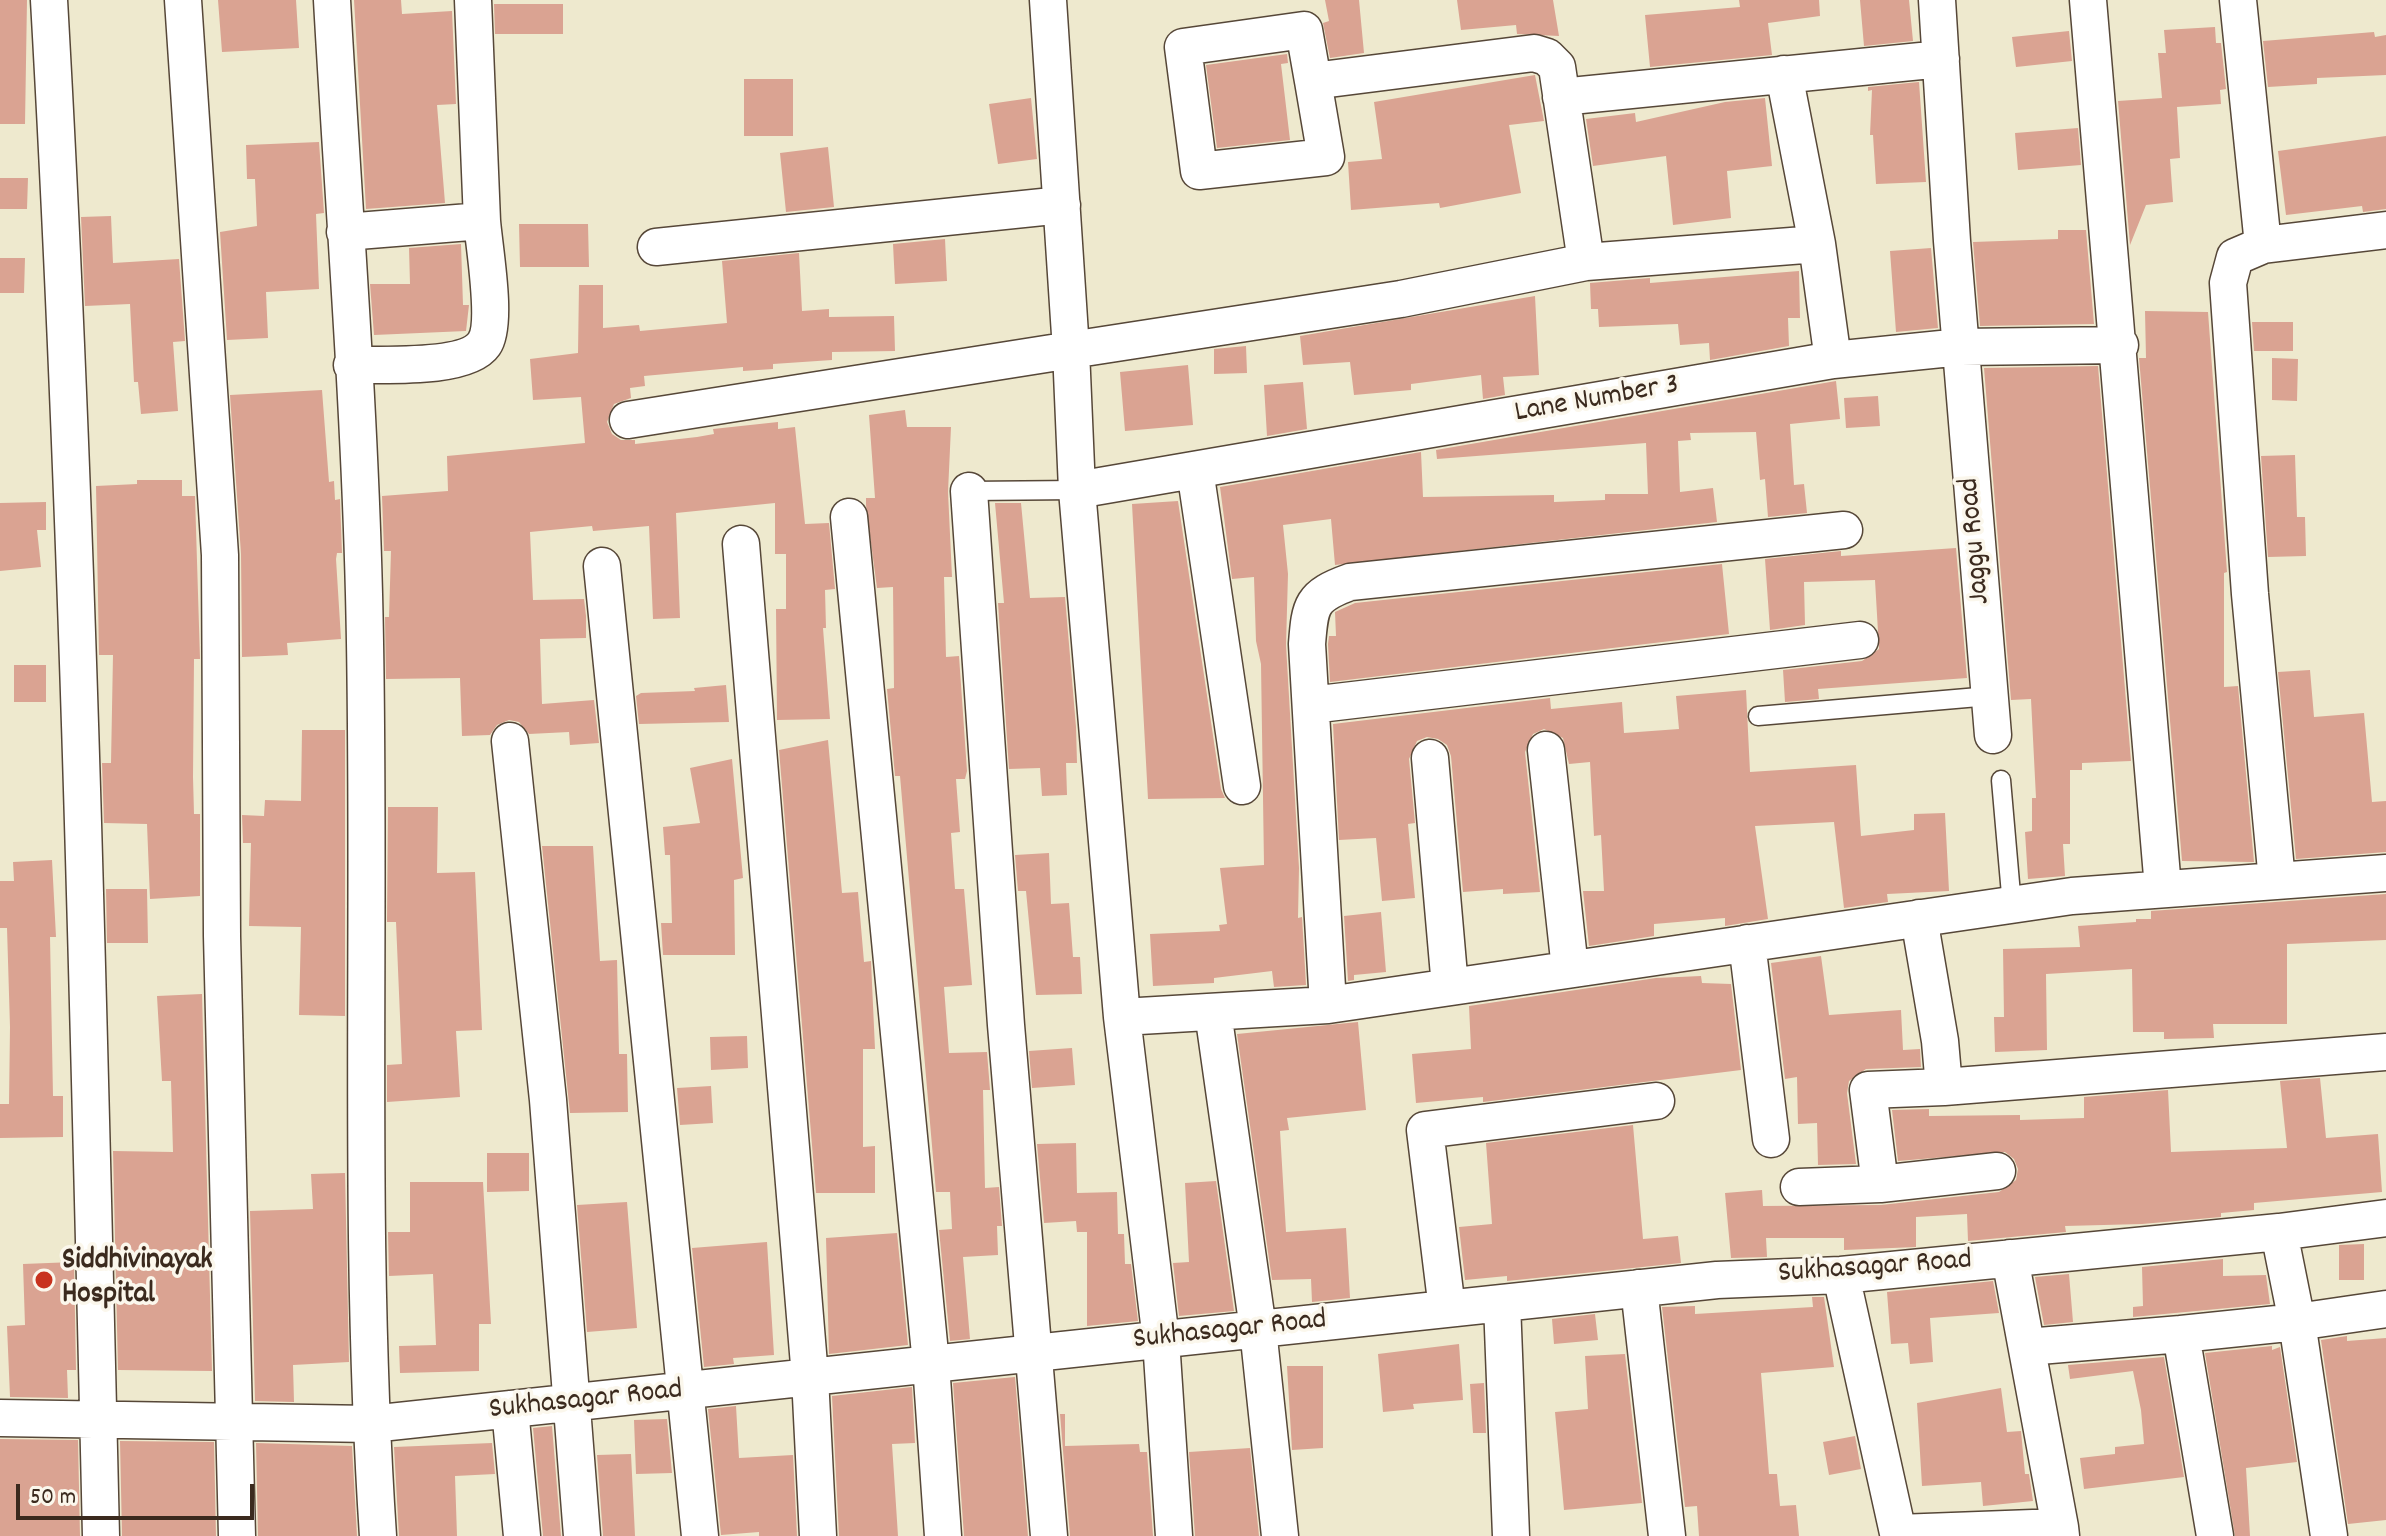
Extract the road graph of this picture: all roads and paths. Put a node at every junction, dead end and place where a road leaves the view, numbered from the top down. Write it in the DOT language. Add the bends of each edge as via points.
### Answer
graph roads {
  1 [pos="49,0"];
  2 [pos="183,0"];
  3 [pos="332,0"];
  4 [pos="473,0"];
  5 [pos="1048,0"];
  6 [pos="1937,0"];
  7 [pos="2088,0"];
  8 [pos="2238,0"];
  9 [pos="1941,59"];
  10 [pos="1784,74"];
  11 [pos="1313,81"];
  12 [pos="1561,97"];
  13 [pos="1062,205"];
  14 [pos="482,221"];
  15 [pos="2386,230"];
  16 [pos="345,232"];
  17 [pos="1817,244"];
  18 [pos="2263,245"];
  19 [pos="656,247"];
  20 [pos="1586,262"];
  21 [pos="2120,345"];
  22 [pos="1961,347"];
  23 [pos="1071,350"];
  24 [pos="1833,360"];
  25 [pos="352,365"];
  26 [pos="628,420"];
  27 [pos="1195,470"];
  28 [pos="1077,490"];
  29 [pos="969,491"];
  30 [pos="849,517"];
  31 [pos="1844,530"];
  32 [pos="741,544"];
  33 [pos="602,566"];
  34 [pos="1860,640"];
  35 [pos="1990,696"];
  36 [pos="1311,705"];
  37 [pos="1758,716"];
  38 [pos="1993,735"];
  39 [pos="510,741"];
  40 [pos="1546,750"];
  41 [pos="1430,758"];
  42 [pos="2001,780"];
  43 [pos="1242,786"];
  44 [pos="2386,873"];
  45 [pos="2277,881"];
  46 [pos="2163,888"];
  47 [pos="2012,906"];
  48 [pos="1919,918"];
  49 [pos="1747,943"];
  50 [pos="1570,969"];
  51 [pos="1450,987"];
  52 [pos="1328,1005"];
  53 [pos="1213,1012"];
  54 [pos="1122,1017"];
  55 [pos="2386,1052"];
  56 [pos="1944,1087"];
  57 [pos="1656,1101"];
  58 [pos="1771,1139"];
  59 [pos="1997,1171"];
  60 [pos="1880,1184"];
  61 [pos="1799,1187"];
  62 [pos="2386,1218"];
  63 [pos="2279,1232"];
  64 [pos="2010,1258"];
  65 [pos="1841,1275"];
  66 [pos="1639,1288"];
  67 [pos="1502,1303"];
  68 [pos="1447,1309"];
  69 [pos="2386,1309"];
  70 [pos="2297,1322"];
  71 [pos="1258,1329"];
  72 [pos="2181,1334"];
  73 [pos="1161,1340"];
  74 [pos="2027,1347"];
  75 [pos="1033,1353"];
  76 [pos="931,1364"];
  77 [pos="810,1377"];
  78 [pos="685,1392"];
  79 [pos="572,1403"];
  80 [pos="510,1409"];
  81 [pos="0,1418"];
  82 [pos="98,1419"];
  83 [pos="233,1422"];
  84 [pos="371,1424"];
  85 [pos="2060,1531"];
  86 [pos="1898,1535"];
  87 [pos="101,1536"];
  88 [pos="237,1536"];
  89 [pos="378,1536"];
  90 [pos="522,1536"];
  91 [pos="582,1536"];
  92 [pos="700,1536"];
  93 [pos="818,1536"];
  94 [pos="943,1536"];
  95 [pos="1049,1536"];
  96 [pos="1174,1536"];
  97 [pos="1280,1536"];
  98 [pos="1511,1536"];
  99 [pos="1667,1536"];
  100 [pos="2215,1536"];
  101 [pos="2329,1536"];
  1 -- 82 [label="street" via="77,619"];
  2 -- 83 [label="street" via="220,555"];
  3 -- 16 [label="street"];
  4 -- 14 [label="street"];
  5 -- 13 [label="street"];
  6 -- 9 [label="street, Jaggu Road"];
  7 -- 21 [label="street"];
  8 -- 18 [label="street"];
  9 -- 10 [label="street"];
  9 -- 22 [label="street, Jaggu Road"];
  10 -- 12 [label="street"];
  10 -- 17 [label="street"];
  11 -- 11 [label="street" via="1304,30 1183,47 1199,171 1326,157"];
  11 -- 12 [label="street" via="1534,53 1557,67"];
  12 -- 20 [label="street"];
  13 -- 19 [label="street"];
  13 -- 23 [label="street"];
  14 -- 16 [label="street"];
  14 -- 25 [label="street" via="490,318 485,343 472,355 446,362"];
  15 -- 18 [label="street"];
  16 -- 25 [label="street"];
  17 -- 20 [label="street"];
  17 -- 24 [label="street"];
  18 -- 45 [label="street" via="2235,257 2228,283"];
  20 -- 23 [label="street" via="1401,299"];
  21 -- 22 [label="street, Lane Number 3"];
  21 -- 46 [label="street"];
  22 -- 24 [label="street, Lane Number 3"];
  22 -- 35 [label="street, Jaggu Road"];
  23 -- 26 [label="street"];
  23 -- 28 [label="street"];
  24 -- 27 [label="street, Lane Number 3"];
  25 -- 84 [label="street" via="364,594 364,1157"];
  27 -- 28 [label="street, Lane Number 3"];
  27 -- 43 [label="street"];
  28 -- 29 [label="lane"];
  28 -- 54 [label="street"];
  29 -- 75 [label="street"];
  30 -- 76 [label="street"];
  31 -- 36 [label="street" via="1350,582 1325,591 1310,608"];
  32 -- 77 [label="street"];
  33 -- 78 [label="street"];
  34 -- 36 [label="street"];
  35 -- 37 [label="lane"];
  35 -- 38 [label="street, Jaggu Road"];
  36 -- 52 [label="street"];
  39 -- 79 [label="street" via="548,1100"];
  40 -- 50 [label="street"];
  41 -- 51 [label="street"];
  42 -- 47 [label="lane"];
  44 -- 45 [label="street"];
  45 -- 46 [label="street"];
  46 -- 47 [label="street"];
  47 -- 48 [label="street"];
  48 -- 49 [label="street"];
  48 -- 56 [label="street"];
  49 -- 50 [label="street"];
  49 -- 58 [label="street"];
  50 -- 51 [label="street"];
  51 -- 52 [label="street"];
  52 -- 53 [label="street"];
  53 -- 54 [label="street"];
  53 -- 71 [label="street"];
  54 -- 73 [label="street"];
  55 -- 56 [label="street"];
  56 -- 60 [label="street" via="1868,1090"];
  57 -- 68 [label="street" via="1425,1130"];
  59 -- 60 [label="street"];
  60 -- 61 [label="street"];
  62 -- 63 [label="street, Sukhasagar Road"];
  63 -- 64 [label="street, Sukhasagar Road"];
  63 -- 70 [label="street"];
  64 -- 65 [label="street, Sukhasagar Road"];
  64 -- 74 [label="street"];
  65 -- 66 [label="street, Sukhasagar Road"];
  65 -- 86 [label="street"];
  66 -- 67 [label="street, Sukhasagar Road"];
  66 -- 99 [label="street"];
  67 -- 68 [label="street, Sukhasagar Road"];
  67 -- 98 [label="street"];
  68 -- 71 [label="street, Sukhasagar Road"];
  69 -- 70 [label="street"];
  70 -- 72 [label="street"];
  70 -- 101 [label="street"];
  71 -- 73 [label="street, Sukhasagar Road"];
  71 -- 97 [label="street"];
  72 -- 74 [label="street"];
  72 -- 100 [label="street"];
  73 -- 75 [label="street, Sukhasagar Road"];
  73 -- 96 [label="street"];
  74 -- 85 [label="street"];
  75 -- 76 [label="street, Sukhasagar Road"];
  75 -- 95 [label="street"];
  76 -- 77 [label="street, Sukhasagar Road"];
  76 -- 94 [label="street"];
  77 -- 78 [label="street, Sukhasagar Road"];
  77 -- 93 [label="street"];
  78 -- 79 [label="street, Sukhasagar Road"];
  78 -- 92 [label="street"];
  79 -- 80 [label="street, Sukhasagar Road"];
  79 -- 91 [label="street"];
  80 -- 84 [label="street, Sukhasagar Road"];
  80 -- 90 [label="street"];
  81 -- 82 [label="street, Sukhasagar Road"];
  82 -- 83 [label="street, Sukhasagar Road"];
  82 -- 87 [label="street"];
  83 -- 84 [label="street, Sukhasagar Road"];
  83 -- 88 [label="street"];
  84 -- 89 [label="street"];
  85 -- 86 [label="street"];
}
